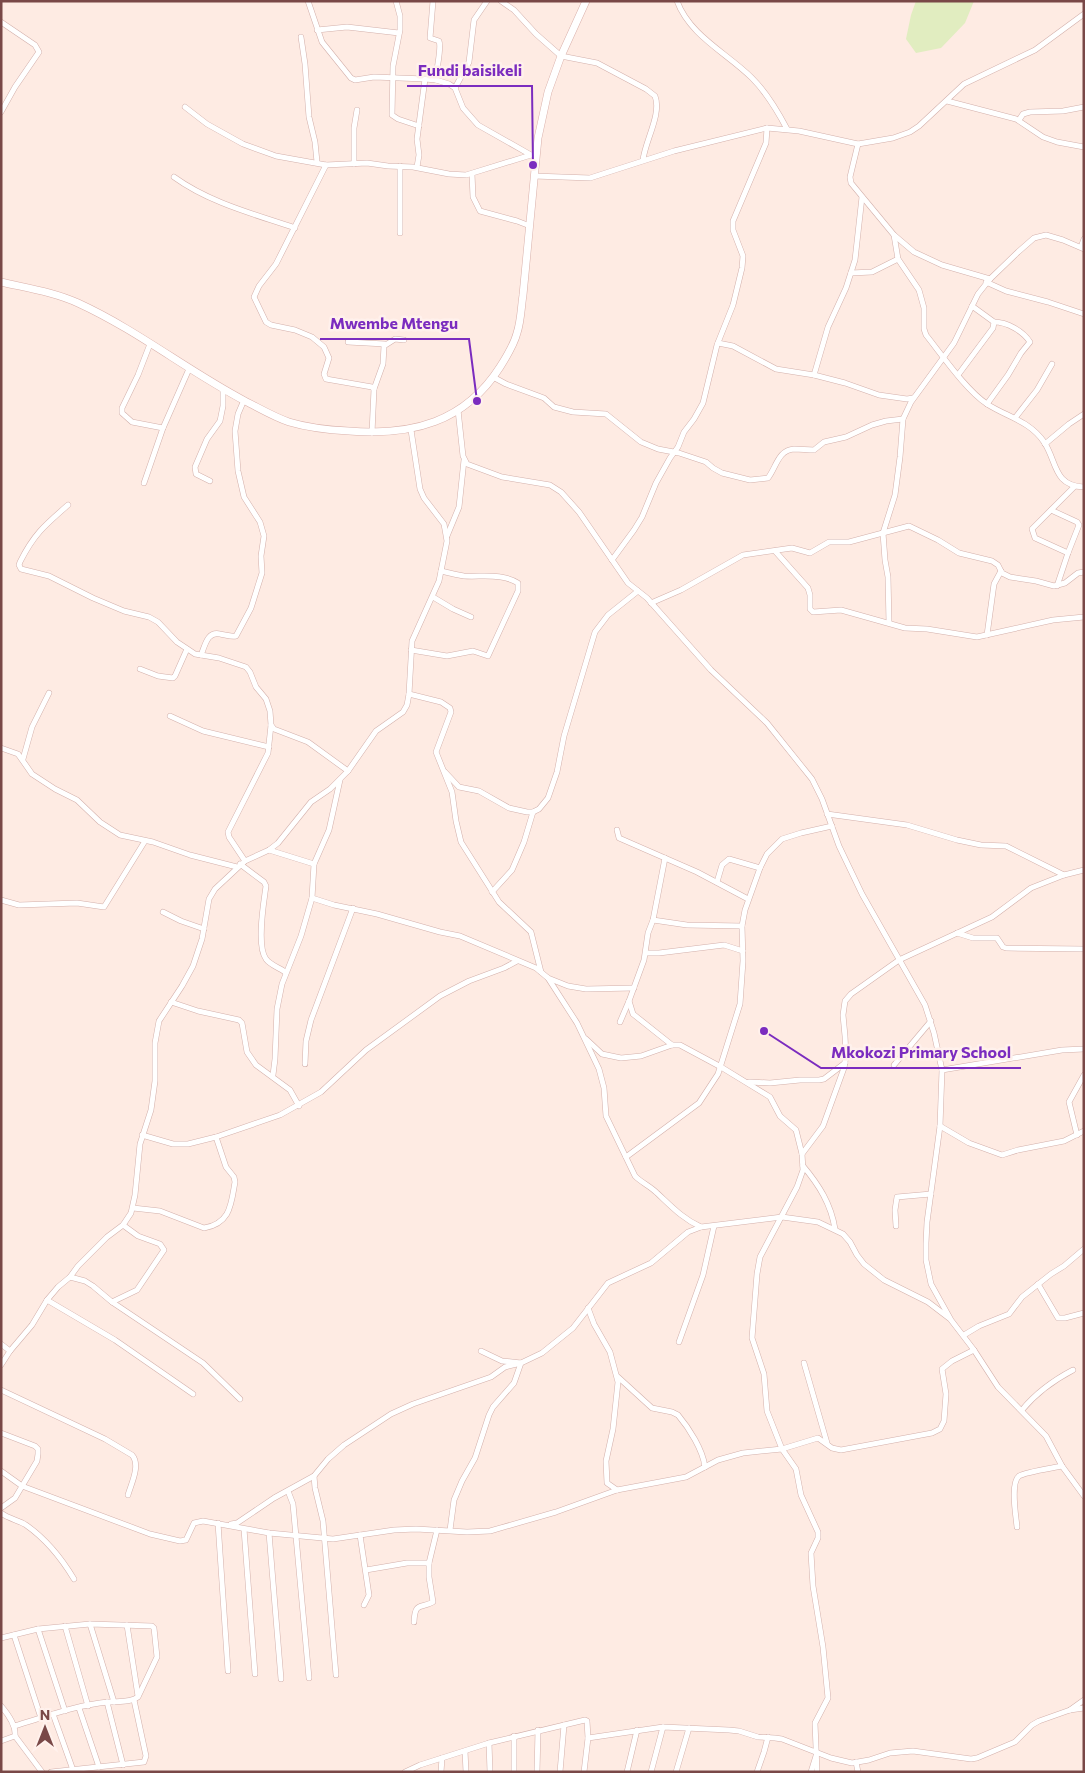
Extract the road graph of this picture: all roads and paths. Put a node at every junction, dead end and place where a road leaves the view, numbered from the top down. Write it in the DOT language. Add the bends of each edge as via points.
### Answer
graph roads {
  1 [pos="308,1"];
  2 [pos="396,1"];
  3 [pos="433,1"];
  4 [pos="487,1"];
  5 [pos="501,1"];
  6 [pos="586,1"];
  7 [pos="677,1"];
  8 [pos="1084,14"];
  9 [pos="1,22"];
  10 [pos="317,30"];
  11 [pos="399,33"];
  12 [pos="301,37"];
  13 [pos="561,56"];
  14 [pos="392,77"];
  15 [pos="425,79"];
  16 [pos="436,80"];
  17 [pos="455,88"];
  18 [pos="947,101"];
  19 [pos="1084,107"];
  20 [pos="185,108"];
  21 [pos="357,110"];
  22 [pos="1,112"];
  23 [pos="1019,120"];
  24 [pos="419,126"];
  25 [pos="767,128"];
  26 [pos="787,129"];
  27 [pos="858,144"];
  28 [pos="1084,146"];
  29 [pos="533,156"];
  30 [pos="643,160"];
  31 [pos="316,162"];
  32 [pos="354,164"];
  33 [pos="326,165"];
  34 [pos="400,166"];
  35 [pos="417,167"];
  36 [pos="472,174"];
  37 [pos="534,176"];
  38 [pos="174,177"];
  39 [pos="862,197"];
  40 [pos="530,226"];
  41 [pos="295,228"];
  42 [pos="400,232"];
  43 [pos="894,235"];
  44 [pos="1084,239"];
  45 [pos="1083,248"];
  46 [pos="898,259"];
  47 [pos="851,273"];
  48 [pos="988,280"];
  49 [pos="1,282"];
  50 [pos="972,306"];
  51 [pos="1084,314"];
  52 [pos="994,322"];
  53 [pos="404,340"];
  54 [pos="348,342"];
  55 [pos="718,342"];
  56 [pos="150,344"];
  57 [pos="385,344"];
  58 [pos="944,358"];
  59 [pos="1052,364"];
  60 [pos="189,369"];
  61 [pos="814,375"];
  62 [pos="958,375"];
  63 [pos="493,378"];
  64 [pos="374,389"];
  65 [pos="223,390"];
  66 [pos="912,398"];
  67 [pos="244,400"];
  68 [pos="987,404"];
  69 [pos="458,410"];
  70 [pos="1084,414"];
  71 [pos="1015,418"];
  72 [pos="903,420"];
  73 [pos="164,428"];
  74 [pos="411,430"];
  75 [pos="372,433"];
  76 [pos="1045,444"];
  77 [pos="675,452"];
  78 [pos="464,460"];
  79 [pos="210,481"];
  80 [pos="144,483"];
  81 [pos="1074,487"];
  82 [pos="1084,487"];
  83 [pos="68,505"];
  84 [pos="1051,510"];
  85 [pos="883,533"];
  86 [pos="447,536"];
  87 [pos="775,551"];
  88 [pos="1068,552"];
  89 [pos="612,560"];
  90 [pos="441,571"];
  91 [pos="1001,571"];
  92 [pos="1084,572"];
  93 [pos="1058,586"];
  94 [pos="638,591"];
  95 [pos="433,597"];
  96 [pos="651,603"];
  97 [pos="1084,616"];
  98 [pos="471,617"];
  99 [pos="889,623"];
  100 [pos="987,635"];
  101 [pos="186,649"];
  102 [pos="411,650"];
  103 [pos="201,655"];
  104 [pos="140,669"];
  105 [pos="49,693"];
  106 [pos="410,694"];
  107 [pos="170,716"];
  108 [pos="271,725"];
  109 [pos="269,747"];
  110 [pos="1,748"];
  111 [pos="23,760"];
  112 [pos="348,771"];
  113 [pos="445,772"];
  114 [pos="340,780"];
  115 [pos="533,812"];
  116 [pos="827,814"];
  117 [pos="832,826"];
  118 [pos="617,830"];
  119 [pos="145,841"];
  120 [pos="269,850"];
  121 [pos="666,858"];
  122 [pos="241,864"];
  123 [pos="314,864"];
  124 [pos="760,868"];
  125 [pos="1084,870"];
  126 [pos="1064,875"];
  127 [pos="717,882"];
  128 [pos="492,892"];
  129 [pos="312,898"];
  130 [pos="748,899"];
  131 [pos="1,900"];
  132 [pos="353,908"];
  133 [pos="163,912"];
  134 [pos="653,920"];
  135 [pos="742,926"];
  136 [pos="204,929"];
  137 [pos="957,933"];
  138 [pos="1084,950"];
  139 [pos="743,951"];
  140 [pos="646,952"];
  141 [pos="899,960"];
  142 [pos="517,961"];
  143 [pos="286,972"];
  144 [pos="541,972"];
  145 [pos="548,978"];
  146 [pos="634,988"];
  147 [pos="629,1001"];
  148 [pos="171,1002"];
  149 [pos="931,1020"];
  150 [pos="620,1022"];
  151 [pos="583,1037"];
  152 [pos="672,1045"];
  153 [pos="1084,1049"];
  154 [pos="845,1063"];
  155 [pos="304,1064"];
  156 [pos="894,1065"];
  157 [pos="721,1067"];
  158 [pos="942,1070"];
  159 [pos="1084,1075"];
  160 [pos="273,1076"];
  161 [pos="746,1082"];
  162 [pos="299,1106"];
  163 [pos="940,1126"];
  164 [pos="1084,1131"];
  165 [pos="142,1135"];
  166 [pos="1077,1135"];
  167 [pos="216,1137"];
  168 [pos="802,1154"];
  169 [pos="626,1157"];
  170 [pos="803,1166"];
  171 [pos="931,1194"];
  172 [pos="133,1208"];
  173 [pos="782,1217"];
  174 [pos="123,1225"];
  175 [pos="714,1226"];
  176 [pos="896,1226"];
  177 [pos="701,1227"];
  178 [pos="834,1229"];
  179 [pos="1084,1249"];
  180 [pos="70,1277"];
  181 [pos="1038,1284"];
  182 [pos="47,1300"];
  183 [pos="112,1302"];
  184 [pos="588,1308"];
  185 [pos="1084,1313"];
  186 [pos="951,1320"];
  187 [pos="964,1335"];
  188 [pos="679,1342"];
  189 [pos="1,1344"];
  190 [pos="974,1350"];
  191 [pos="10,1351"];
  192 [pos="481,1351"];
  193 [pos="522,1363"];
  194 [pos="804,1363"];
  195 [pos="1,1365"];
  196 [pos="1073,1370"];
  197 [pos="617,1377"];
  198 [pos="1,1390"];
  199 [pos="193,1394"];
  200 [pos="240,1398"];
  201 [pos="1022,1410"];
  202 [pos="1,1433"];
  203 [pos="827,1443"];
  204 [pos="782,1449"];
  205 [pos="1062,1466"];
  206 [pos="705,1467"];
  207 [pos="1,1471"];
  208 [pos="314,1476"];
  209 [pos="22,1486"];
  210 [pos="617,1490"];
  211 [pos="288,1491"];
  212 [pos="128,1495"];
  213 [pos="1084,1496"];
  214 [pos="1,1508"];
  215 [pos="1,1513"];
  216 [pos="218,1523"];
  217 [pos="228,1525"];
  218 [pos="1017,1527"];
  219 [pos="244,1529"];
  220 [pos="437,1530"];
  221 [pos="450,1530"];
  222 [pos="269,1533"];
  223 [pos="296,1535"];
  224 [pos="360,1535"];
  225 [pos="324,1538"];
  226 [pos="428,1562"];
  227 [pos="366,1570"];
  228 [pos="74,1579"];
  229 [pos="364,1605"];
  230 [pos="414,1622"];
  231 [pos="90,1624"];
  232 [pos="128,1625"];
  233 [pos="65,1626"];
  234 [pos="38,1628"];
  235 [pos="14,1635"];
  236 [pos="1,1638"];
  237 [pos="228,1671"];
  238 [pos="255,1674"];
  239 [pos="336,1675"];
  240 [pos="309,1678"];
  241 [pos="281,1679"];
  242 [pos="136,1698"];
  243 [pos="1084,1700"];
  244 [pos="107,1702"];
  245 [pos="114,1702"];
  246 [pos="1,1706"];
  247 [pos="88,1706"];
  248 [pos="79,1708"];
  249 [pos="1084,1708"];
  250 [pos="1070,1710"];
  251 [pos="65,1711"];
  252 [pos="52,1714"];
  253 [pos="41,1718"];
  254 [pos="564,1725"];
  255 [pos="14,1726"];
  256 [pos="663,1727"];
  257 [pos="689,1728"];
  258 [pos="538,1730"];
  259 [pos="637,1730"];
  260 [pos="15,1736"];
  261 [pos="514,1736"];
  262 [pos="588,1738"];
  263 [pos="768,1738"];
  264 [pos="1,1742"];
  265 [pos="489,1743"];
  266 [pos="465,1751"];
  267 [pos="816,1754"];
  268 [pos="442,1758"];
  269 [pos="856,1762"];
  270 [pos="123,1765"];
  271 [pos="420,1765"];
  272 [pos="98,1767"];
  273 [pos="73,1770"];
  274 [pos="42,1772"];
  275 [pos="51,1772"];
  276 [pos="404,1772"];
  277 [pos="419,1772"];
  278 [pos="441,1772"];
  279 [pos="466,1772"];
  280 [pos="490,1772"];
  281 [pos="514,1772"];
  282 [pos="537,1772"];
  283 [pos="560,1772"];
  284 [pos="584,1772"];
  285 [pos="627,1772"];
  286 [pos="651,1772"];
  287 [pos="676,1772"];
  288 [pos="757,1772"];
  289 [pos="811,1772"];
  290 [pos="817,1772"];
  291 [pos="858,1772"];
  1 -- 10 [label="street"];
  2 -- 11 [label="street" via="400,16"];
  3 -- 16 [label="street" via="430,38 441,44"];
  4 -- 17 [label="street" via="474,20 469,62"];
  5 -- 13 [label="street"];
  6 -- 13 [label="main road"];
  7 -- 26 [label="street" via="681,12 704,39 752,78 771,99"];
  8 -- 18 [label="street" via="1035,50 964,84"];
  9 -- 22 [label="street" via="35,45 39,52"];
  10 -- 11 [label="street" via="347,27"];
  10 -- 14 [label="street" via="322,42 354,79"];
  11 -- 14 [label="street"];
  12 -- 31 [label="street"];
  13 -- 29 [label="main road" via="548,92"];
  13 -- 30 [label="street" via="597,63 654,96 657,110"];
  14 -- 15 [label="street"];
  14 -- 24 [label="street" via="392,115"];
  15 -- 16 [label="street"];
  15 -- 24 [label="street"];
  16 -- 17 [label="street"];
  17 -- 29 [label="street" via="463,108 478,125"];
  18 -- 23 [label="street"];
  18 -- 27 [label="street" via="910,132"];
  19 -- 23 [label="street" via="1030,112"];
  20 -- 31 [label="street" via="243,144 276,156"];
  21 -- 32 [label="street"];
  23 -- 28 [label="street" via="1043,137"];
  24 -- 35 [label="street"];
  25 -- 26 [label="street"];
  25 -- 30 [label="street"];
  25 -- 55 [label="street" via="766,143 733,221 743,256 742,268 733,304"];
  26 -- 27 [label="street"];
  27 -- 39 [label="street" via="850,177 851,185"];
  29 -- 36 [label="street"];
  29 -- 37 [label="main road"];
  30 -- 37 [label="street" via="590,178"];
  31 -- 33 [label="street"];
  32 -- 33 [label="street"];
  32 -- 34 [label="street"];
  33 -- 41 [label="street"];
  34 -- 35 [label="street"];
  34 -- 42 [label="street"];
  35 -- 36 [label="street"];
  36 -- 40 [label="street" via="473,197 480,211"];
  37 -- 40 [label="main road"];
  38 -- 41 [label="street" via="212,199"];
  39 -- 43 [label="street"];
  39 -- 47 [label="street"];
  40 -- 63 [label="main road" via="517,333"];
  41 -- 64 [label="street" via="276,264 256,290 257,306 271,325 295,330 317,340 329,358 324,374 326,379 370,385"];
  43 -- 46 [label="street"];
  43 -- 48 [label="street" via="926,258"];
  44 -- 45 [label="street"];
  45 -- 48 [label="street" via="1052,236 1039,236"];
  46 -- 47 [label="street" via="872,272"];
  46 -- 58 [label="street" via="919,290 925,332"];
  47 -- 61 [label="street" via="828,328"];
  48 -- 50 [label="street"];
  48 -- 51 [label="street" via="1006,291"];
  49 -- 56 [label="main road" via="77,303"];
  50 -- 52 [label="street"];
  50 -- 58 [label="street"];
  52 -- 62 [label="street"];
  52 -- 68 [label="street" via="1018,330 1030,342"];
  53 -- 57 [label="street" via="395,339"];
  54 -- 57 [label="street"];
  55 -- 61 [label="street" via="776,368"];
  55 -- 77 [label="street" via="703,403"];
  56 -- 60 [label="main road"];
  56 -- 73 [label="street" via="122,414 132,422"];
  57 -- 64 [label="street" via="383,366"];
  58 -- 62 [label="street"];
  58 -- 66 [label="street"];
  59 -- 71 [label="street"];
  60 -- 65 [label="main road"];
  60 -- 73 [label="street"];
  61 -- 66 [label="street" via="879,395"];
  62 -- 68 [label="street"];
  63 -- 69 [label="main road"];
  63 -- 77 [label="street" via="544,398 554,407 606,414 641,442"];
  64 -- 75 [label="street"];
  65 -- 67 [label="main road"];
  65 -- 79 [label="street" via="220,421 207,439 194,468 196,474"];
  66 -- 72 [label="street"];
  67 -- 75 [label="main road" via="306,427"];
  67 -- 103 [label="street" via="236,431 238,471 244,497 264,533 262,574 251,608 236,636 212,634"];
  68 -- 71 [label="street"];
  69 -- 74 [label="main road" via="432,424"];
  69 -- 78 [label="street"];
  70 -- 76 [label="street"];
  71 -- 76 [label="street" via="1030,426"];
  72 -- 77 [label="street" via="886,420 846,437 824,442 814,450 786,450 770,476 762,480 722,473 706,462"];
  72 -- 85 [label="street" via="895,495"];
  73 -- 80 [label="street"];
  74 -- 75 [label="main road"];
  74 -- 86 [label="street" via="420,489 444,524"];
  76 -- 81 [label="street" via="1057,472"];
  77 -- 89 [label="street" via="656,483 642,517"];
  78 -- 86 [label="street" via="459,507"];
  78 -- 89 [label="street" via="469,466 502,477 550,484 556,488 579,512"];
  81 -- 82 [label="street"];
  81 -- 84 [label="street"];
  83 -- 101 [label="street" via="29,543 19,565 21,569 49,576 92,598 149,617"];
  84 -- 88 [label="street" via="1079,524"];
  84 -- 88 [label="street" via="1032,527 1033,536"];
  85 -- 87 [label="street" via="849,542 829,542 810,553 794,548"];
  85 -- 91 [label="street" via="912,527 959,552 992,561"];
  85 -- 99 [label="street"];
  86 -- 90 [label="street"];
  87 -- 96 [label="street" via="737,557 681,590"];
  87 -- 99 [label="street" via="808,588 811,611 842,610"];
  88 -- 93 [label="street"];
  89 -- 94 [label="street" via="628,583"];
  90 -- 95 [label="street"];
  90 -- 102 [label="street" via="462,576 504,578 518,583 518,591 488,656 473,651 447,656"];
  91 -- 93 [label="street" via="1010,576"];
  91 -- 100 [label="street" via="994,584"];
  92 -- 93 [label="street"];
  94 -- 96 [label="street"];
  94 -- 115 [label="street" via="608,615 595,632 564,736 558,772 548,798"];
  95 -- 98 [label="street"];
  95 -- 102 [label="street" via="414,633"];
  96 -- 116 [label="street" via="693,651 782,740 812,779"];
  97 -- 100 [label="street"];
  99 -- 100 [label="street" via="971,637"];
  101 -- 103 [label="street"];
  101 -- 104 [label="street" via="173,678"];
  102 -- 106 [label="street"];
  103 -- 108 [label="street" via="249,669 255,686 268,703"];
  105 -- 111 [label="street" via="32,727"];
  106 -- 112 [label="street" via="403,712 376,731"];
  106 -- 113 [label="street" via="441,702 450,708 436,750"];
  107 -- 109 [label="street" via="204,731"];
  108 -- 109 [label="street"];
  108 -- 112 [label="street" via="278,732 316,746"];
  109 -- 122 [label="street" via="229,829 229,837"];
  110 -- 111 [label="street" via="18,754"];
  111 -- 119 [label="street" via="32,774 77,800 114,832"];
  112 -- 114 [label="street"];
  113 -- 115 [label="street" via="459,787 481,792 510,808"];
  113 -- 128 [label="street" via="461,842"];
  114 -- 120 [label="street" via="311,802"];
  114 -- 123 [label="street" via="329,830"];
  115 -- 128 [label="street" via="512,870"];
  116 -- 117 [label="street"];
  116 -- 126 [label="street" via="907,825 981,845 1006,846"];
  117 -- 124 [label="street" via="782,839 767,854"];
  117 -- 141 [label="street" via="862,894"];
  118 -- 121 [label="street" via="618,838"];
  119 -- 122 [label="street"];
  119 -- 131 [label="street" via="104,907 77,903 19,906"];
  120 -- 122 [label="street"];
  120 -- 123 [label="street"];
  121 -- 127 [label="street"];
  121 -- 134 [label="street"];
  122 -- 136 [label="street" via="211,895"];
  122 -- 143 [label="street" via="266,886 262,906 264,954 266,960"];
  123 -- 129 [label="street"];
  124 -- 127 [label="street" via="729,859 722,865"];
  124 -- 130 [label="street"];
  125 -- 126 [label="street"];
  126 -- 137 [label="street" via="1031,888 992,917"];
  127 -- 130 [label="street"];
  128 -- 144 [label="street" via="502,906 531,932"];
  129 -- 132 [label="street"];
  129 -- 143 [label="street"];
  130 -- 135 [label="street"];
  132 -- 142 [label="street" via="460,936"];
  132 -- 155 [label="street" via="311,1020"];
  133 -- 136 [label="street"];
  134 -- 135 [label="street" via="687,926"];
  134 -- 140 [label="street"];
  135 -- 139 [label="street"];
  136 -- 148 [label="street" via="193,966"];
  137 -- 138 [label="street" via="973,938 996,938 1005,948"];
  137 -- 141 [label="street"];
  139 -- 140 [label="street" via="724,945"];
  139 -- 157 [label="street" via="740,1004"];
  140 -- 146 [label="street"];
  141 -- 149 [label="street"];
  141 -- 154 [label="street" via="847,997 843,1015"];
  142 -- 144 [label="street"];
  142 -- 162 [label="street" via="440,996 366,1050 321,1092"];
  143 -- 160 [label="street" via="277,1009"];
  144 -- 145 [label="street"];
  145 -- 146 [label="street" via="574,988"];
  145 -- 151 [label="street"];
  146 -- 147 [label="street"];
  147 -- 150 [label="street"];
  147 -- 152 [label="street" via="633,1014"];
  148 -- 160 [label="street" via="239,1020 244,1029 247,1052 256,1064"];
  148 -- 165 [label="street" via="160,1017 151,1110"];
  149 -- 156 [label="street"];
  149 -- 158 [label="street"];
  151 -- 152 [label="street" via="602,1054 621,1058 641,1056"];
  151 -- 169 [label="street" via="603,1082 606,1116"];
  152 -- 157 [label="street" via="680,1045"];
  153 -- 158 [label="street"];
  154 -- 161 [label="street" via="819,1080"];
  154 -- 168 [label="street" via="823,1126"];
  157 -- 161 [label="street"];
  157 -- 169 [label="street" via="699,1103"];
  158 -- 163 [label="street"];
  159 -- 166 [label="street" via="1069,1101"];
  160 -- 162 [label="street" via="290,1090"];
  161 -- 168 [label="street" via="770,1098 780,1116 796,1130"];
  162 -- 167 [label="street"];
  163 -- 166 [label="street" via="969,1143 1002,1155"];
  163 -- 171 [label="street"];
  164 -- 166 [label="street"];
  165 -- 167 [label="street" via="182,1145"];
  165 -- 172 [label="street"];
  167 -- 172 [label="street" via="235,1182 230,1212 222,1219 204,1228 160,1211"];
  168 -- 170 [label="street"];
  169 -- 177 [label="street" via="641,1182 686,1220"];
  170 -- 173 [label="street" via="802,1176"];
  170 -- 178 [label="street" via="827,1200"];
  171 -- 176 [label="street" via="898,1196"];
  171 -- 186 [label="street" via="926,1243 928,1273"];
  172 -- 174 [label="street"];
  173 -- 175 [label="street"];
  173 -- 178 [label="street" via="813,1221"];
  173 -- 204 [label="street" via="759,1262 752,1338 764,1374 767,1411"];
  174 -- 180 [label="street" via="101,1242"];
  174 -- 183 [label="street" via="138,1236 160,1244 164,1250 138,1288"];
  175 -- 177 [label="street"];
  175 -- 188 [label="street" via="702,1275"];
  177 -- 184 [label="street" via="688,1232 652,1263 608,1283"];
  178 -- 186 [label="street" via="850,1242 867,1268 928,1302"];
  179 -- 181 [label="street"];
  180 -- 182 [label="street"];
  180 -- 183 [label="street" via="85,1281"];
  181 -- 185 [label="street" via="1058,1318"];
  181 -- 187 [label="street" via="1020,1298 1009,1314"];
  182 -- 191 [label="street" via="32,1325"];
  182 -- 199 [label="street" via="115,1340"];
  183 -- 200 [label="street" via="203,1363"];
  184 -- 193 [label="street" via="557,1342"];
  184 -- 197 [label="street" via="607,1346"];
  186 -- 187 [label="street"];
  187 -- 190 [label="street"];
  189 -- 191 [label="street"];
  190 -- 201 [label="street" via="998,1387"];
  190 -- 203 [label="street" via="942,1369 946,1390 944,1421 937,1431 852,1449 834,1449"];
  191 -- 195 [label="street"];
  192 -- 193 [label="street" via="502,1360"];
  193 -- 208 [label="street" via="392,1414 344,1445"];
  193 -- 221 [label="street" via="511,1387 490,1411 475,1458 454,1500"];
  194 -- 203 [label="street"];
  196 -- 201 [label="street" via="1031,1399"];
  197 -- 206 [label="street" via="652,1408 678,1415 700,1450"];
  197 -- 210 [label="street" via="613,1429 605,1468 607,1483"];
  198 -- 212 [label="street" via="132,1455 136,1464"];
  201 -- 205 [label="street" via="1046,1436"];
  202 -- 209 [label="street" via="38,1449 37,1461"];
  203 -- 204 [label="street" via="818,1438"];
  204 -- 206 [label="street" via="743,1453"];
  204 -- 267 [label="street" via="794,1465 801,1496 818,1532 811,1553 828,1698 815,1721"];
  205 -- 213 [label="street"];
  205 -- 218 [label="street" via="1017,1478 1014,1486"];
  206 -- 210 [label="street" via="686,1476"];
  207 -- 209 [label="street"];
  208 -- 211 [label="street"];
  208 -- 225 [label="street"];
  209 -- 214 [label="street" via="15,1498"];
  209 -- 216 [label="street" via="150,1534 180,1541 186,1540 198,1521"];
  210 -- 221 [label="street" via="494,1530"];
  211 -- 217 [label="street" via="237,1523"];
  211 -- 223 [label="street" via="293,1504"];
  215 -- 228 [label="street" via="28,1526 64,1562"];
  216 -- 217 [label="street"];
  216 -- 237 [label="street"];
  217 -- 219 [label="street"];
  219 -- 222 [label="street"];
  219 -- 238 [label="street"];
  220 -- 221 [label="street"];
  220 -- 224 [label="street" via="394,1530"];
  220 -- 226 [label="street"];
  222 -- 223 [label="street"];
  222 -- 241 [label="street"];
  223 -- 225 [label="street"];
  223 -- 240 [label="street"];
  224 -- 225 [label="street"];
  224 -- 227 [label="street"];
  225 -- 239 [label="street"];
  226 -- 227 [label="street"];
  226 -- 230 [label="street" via="433,1602 418,1606"];
  227 -- 229 [label="street" via="369,1596"];
  231 -- 232 [label="street"];
  231 -- 233 [label="street"];
  231 -- 245 [label="street"];
  232 -- 242 [label="street"];
  232 -- 242 [label="street" via="154,1628 156,1661"];
  233 -- 234 [label="street"];
  233 -- 247 [label="street"];
  234 -- 235 [label="street"];
  234 -- 251 [label="street"];
  235 -- 236 [label="street"];
  235 -- 253 [label="street"];
  242 -- 245 [label="street"];
  242 -- 270 [label="street" via="146,1759 142,1763"];
  243 -- 250 [label="street"];
  244 -- 245 [label="street"];
  244 -- 247 [label="street"];
  244 -- 270 [label="street"];
  246 -- 255 [label="street"];
  247 -- 248 [label="street"];
  248 -- 251 [label="street"];
  248 -- 272 [label="street"];
  249 -- 250 [label="street"];
  250 -- 269 [label="street" via="1036,1723 1015,1742 977,1758 894,1752"];
  251 -- 252 [label="street"];
  252 -- 253 [label="street"];
  252 -- 273 [label="street"];
  253 -- 255 [label="street"];
  254 -- 258 [label="street"];
  254 -- 262 [label="street" via="586,1720"];
  254 -- 283 [label="street"];
  255 -- 260 [label="street"];
  256 -- 257 [label="street"];
  256 -- 259 [label="street"];
  256 -- 286 [label="street"];
  257 -- 263 [label="street" via="735,1731"];
  257 -- 287 [label="street"];
  258 -- 261 [label="street"];
  258 -- 282 [label="street"];
  259 -- 262 [label="street"];
  259 -- 285 [label="street"];
  260 -- 264 [label="street"];
  260 -- 274 [label="street"];
  261 -- 265 [label="street"];
  261 -- 281 [label="street"];
  262 -- 284 [label="street"];
  263 -- 267 [label="street" via="792,1742"];
  263 -- 288 [label="street"];
  265 -- 266 [label="street"];
  265 -- 280 [label="street"];
  266 -- 268 [label="street"];
  266 -- 279 [label="street"];
  267 -- 269 [label="street"];
  267 -- 289 [label="street"];
  267 -- 290 [label="street"];
  268 -- 271 [label="street"];
  268 -- 278 [label="street"];
  269 -- 291 [label="street"];
  270 -- 272 [label="street"];
  271 -- 276 [label="street"];
  271 -- 277 [label="street"];
  272 -- 273 [label="street"];
  273 -- 275 [label="street"];
}
